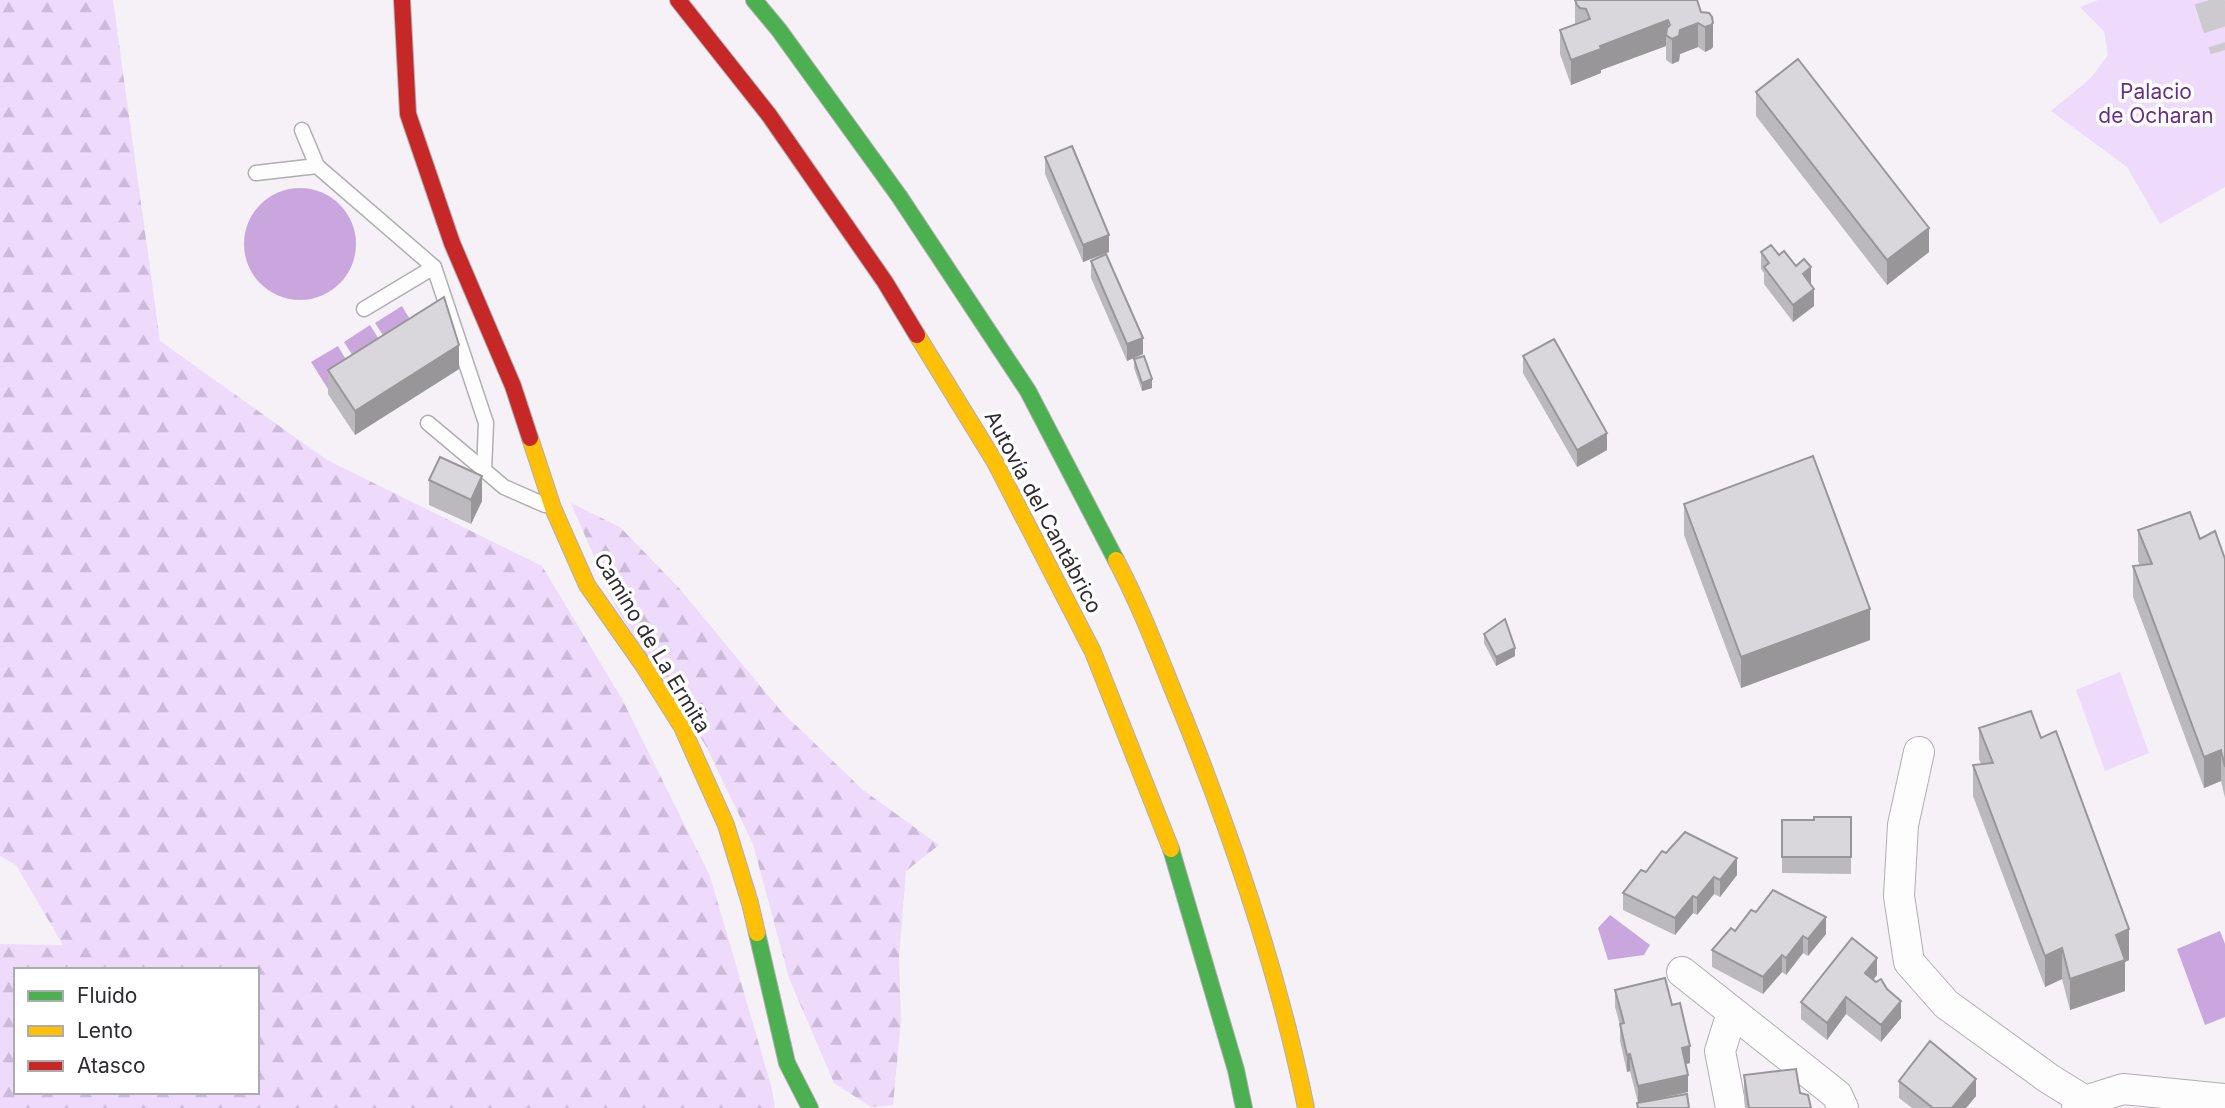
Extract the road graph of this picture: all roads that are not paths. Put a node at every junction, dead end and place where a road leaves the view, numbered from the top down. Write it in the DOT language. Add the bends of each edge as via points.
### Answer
graph roads {
  1 [pos="402,0"];
  2 [pos="678,0"];
  3 [pos="754,0"];
  4 [pos="302,130"];
  5 [pos="317,166"];
  6 [pos="256,173"];
  7 [pos="434,267"];
  8 [pos="364,309"];
  9 [pos="428,423"];
  10 [pos="484,470"];
  11 [pos="553,508"];
  12 [pos="1919,752"];
  13 [pos="1682,972"];
  14 [pos="1732,1013"];
  15 [pos="2225,1099"];
  16 [pos="2081,1105"];
  17 [pos="810,1108"];
  18 [pos="1244,1108"];
  19 [pos="1306,1108"];
  20 [pos="1731,1108"];
  21 [pos="1843,1108"];
  1 -- 11 [label="main road, Camino de La Ermita" via="408,114 452,243 513,386"];
  2 -- 18 [label="main road, Autovía del Cantábrico" via="769,115 885,282 995,462 1093,652 1171,850"];
  3 -- 19 [label="main road, Autovía del Cantábrico" via="899,196 1028,391 1135,596 1220,807 1286,1020"];
  4 -- 5 [label="lane"];
  5 -- 6 [label="lane"];
  5 -- 7 [label="lane"];
  7 -- 8 [label="lane"];
  7 -- 10 [label="lane" via="486,423"];
  9 -- 10 [label="lane"];
  10 -- 11 [label="lane" via="505,487"];
  11 -- 17 [label="main road, Camino de La Ermita" via="587,584 682,727 726,825 750,903 787,1063"];
  12 -- 16 [label="street" via="1903,825 1899,896 1909,962 1946,1004"];
  13 -- 14 [label="street"];
  14 -- 20 [label="street" via="1720,1051"];
  14 -- 21 [label="street" via="1837,1095"];
  15 -- 16 [label="street" via="2123,1089"];
}
